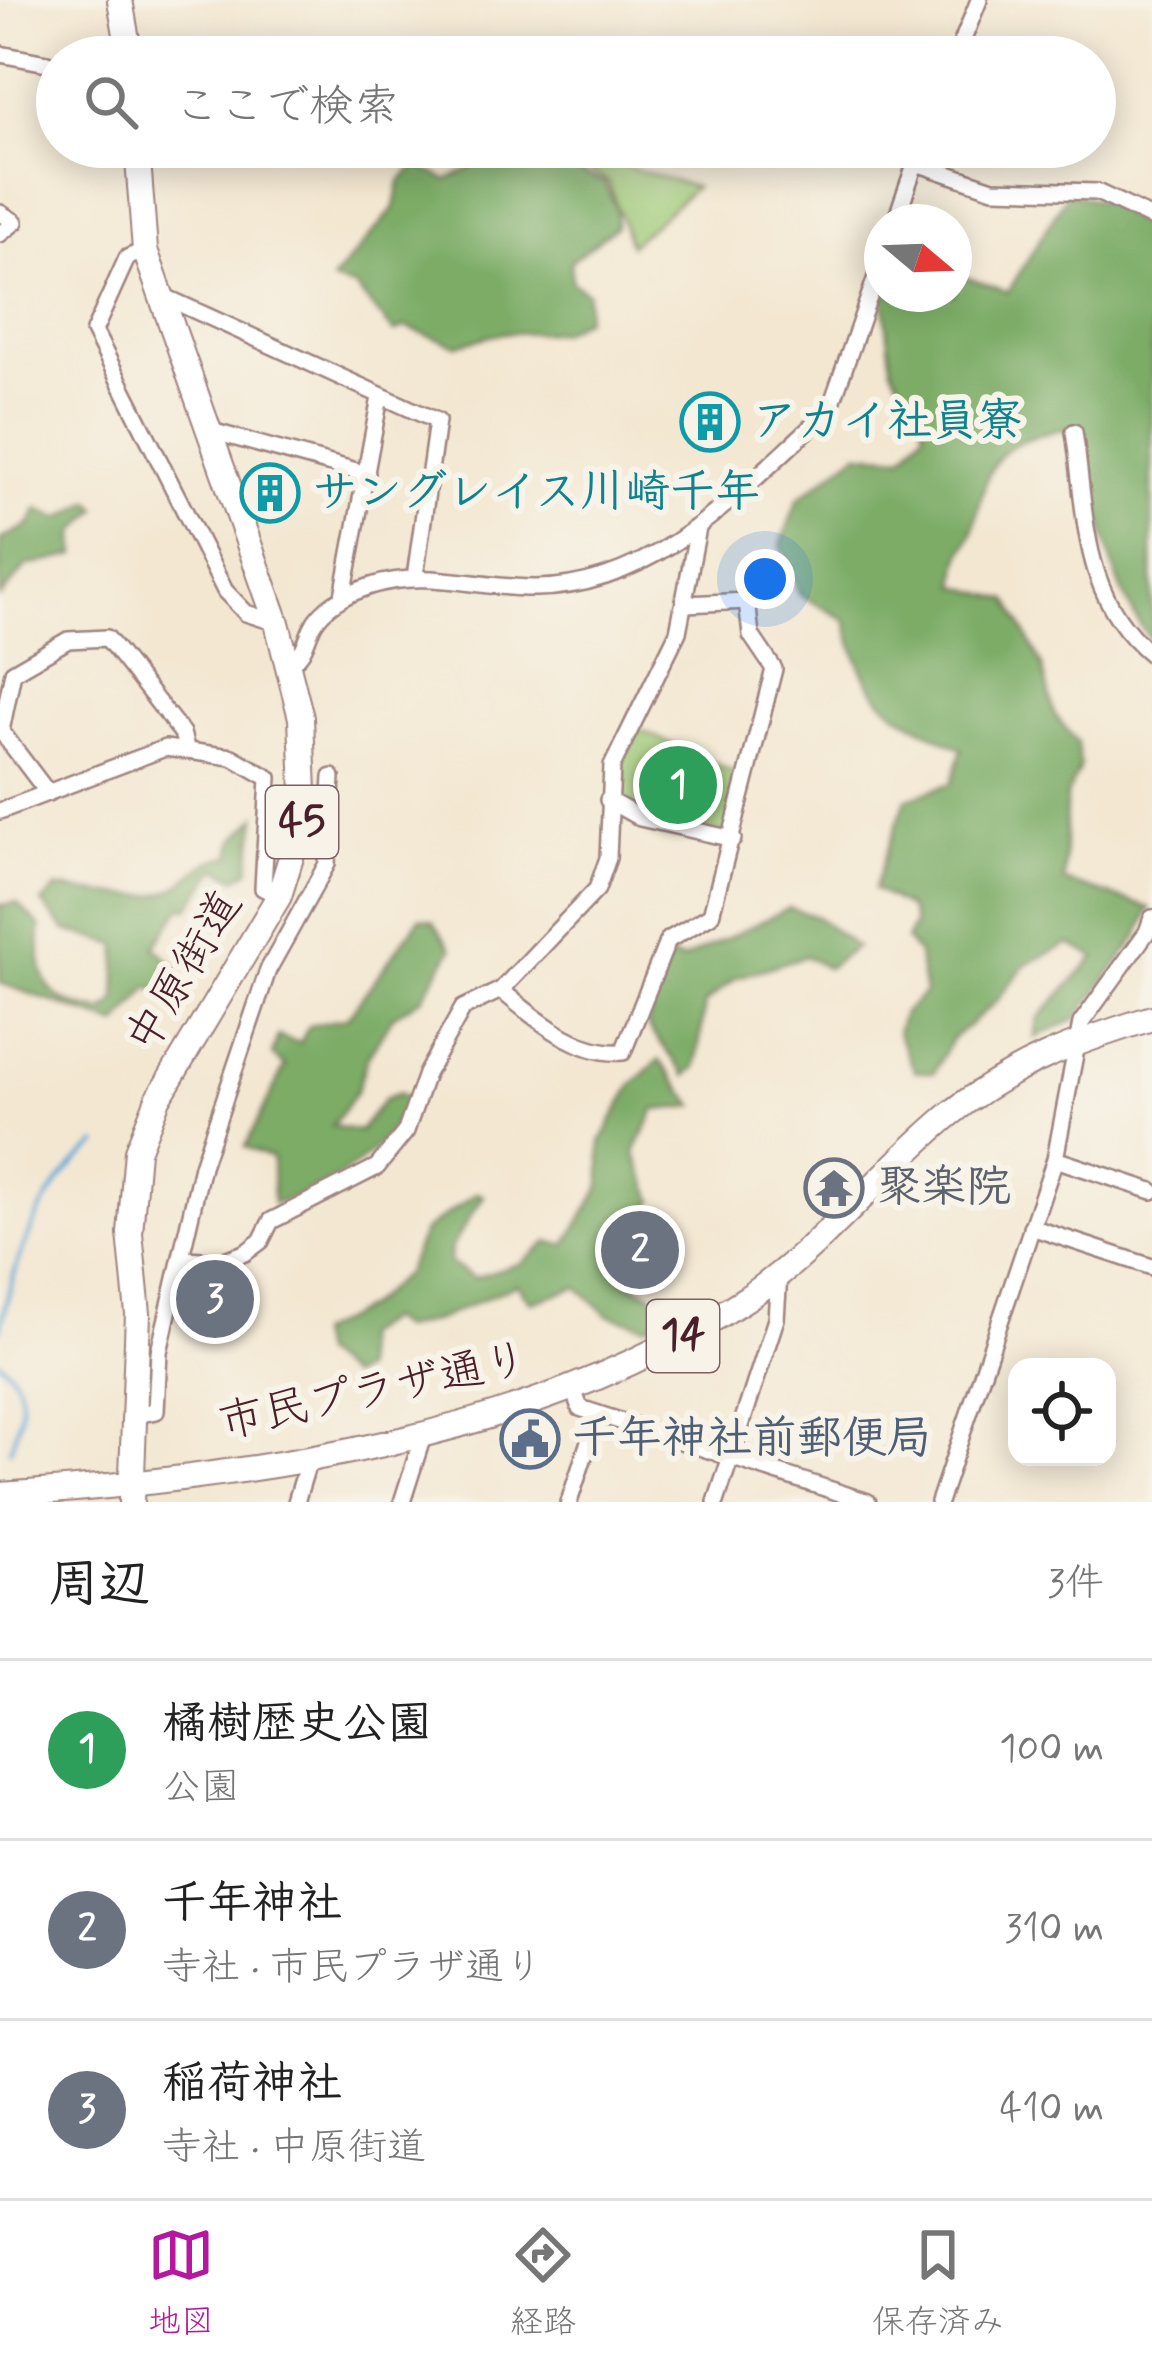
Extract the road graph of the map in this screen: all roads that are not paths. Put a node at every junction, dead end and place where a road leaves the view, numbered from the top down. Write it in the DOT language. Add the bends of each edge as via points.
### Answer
graph roads {
  1 [pos="120,0"];
  2 [pos="979,0"];
  3 [pos="126,36"];
  4 [pos="964,36"];
  5 [pos="0,54"];
  6 [pos="36,61"];
  7 [pos="139,168"];
  8 [pos="914,168"];
  9 [pos="947,168"];
  10 [pos="902,204"];
  11 [pos="0,213"];
  12 [pos="1152,218"];
  13 [pos="0,234"];
  14 [pos="146,250"];
  15 [pos="163,296"];
  16 [pos="864,311"];
  17 [pos="380,397"];
  18 [pos="211,431"];
  19 [pos="1074,432"];
  20 [pos="367,474"];
  21 [pos="698,528"];
  22 [pos="415,577"];
  23 [pos="343,596"];
  24 [pos="686,604"];
  25 [pos="277,623"];
  26 [pos="1152,655"];
  27 [pos="288,663"];
  28 [pos="3,696"];
  29 [pos="186,748"];
  30 [pos="332,777"];
  31 [pos="48,793"];
  32 [pos="608,800"];
  33 [pos="0,811"];
  34 [pos="302,822"];
  35 [pos="328,826"];
  36 [pos="733,839"];
  37 [pos="279,896"];
  38 [pos="1152,918"];
  39 [pos="501,990"];
  40 [pos="1152,1018"];
  41 [pos="1078,1041"];
  42 [pos="1055,1159"];
  43 [pos="1152,1191"];
  44 [pos="1031,1227"];
  45 [pos="184,1258"];
  46 [pos="221,1261"];
  47 [pos="1152,1267"];
  48 [pos="779,1275"];
  49 [pos="216,1298"];
  50 [pos="573,1390"];
  51 [pos="598,1414"];
  52 [pos="136,1415"];
  53 [pos="424,1433"];
  54 [pos="310,1456"];
  55 [pos="731,1456"];
  56 [pos="132,1492"];
  57 [pos="0,1495"];
  58 [pos="296,1502"];
  59 [pos="402,1502"];
  60 [pos="569,1502"];
  61 [pos="716,1502"];
  62 [pos="868,1502"];
  63 [pos="939,1502"];
  1 -- 3 [label="main road"];
  2 -- 4 [label="street"];
  5 -- 6 [label="street"];
  7 -- 14 [label="main road, 中原街道 / 45"];
  8 -- 10 [label="street"];
  9 -- 12 [label="street" via="993,189 1096,192"];
  11 -- 13 [label="street" via="15,222"];
  14 -- 15 [label="main road, 中原街道 / 45"];
  14 -- 25 [label="street" via="127,258 94,331 225,590 246,613"];
  15 -- 17 [label="street"];
  15 -- 18 [label="main road, 中原街道 / 45"];
  16 -- 21 [label="street" via="822,417"];
  17 -- 20 [label="street"];
  17 -- 22 [label="street" via="440,428"];
  18 -- 20 [label="street"];
  18 -- 25 [label="main road, 中原街道 / 45"];
  19 -- 26 [label="street" via="1091,565 1122,624"];
  20 -- 23 [label="street"];
  21 -- 22 [label="street" via="647,558 572,585 532,589"];
  21 -- 24 [label="street"];
  22 -- 23 [label="street"];
  23 -- 27 [label="street"];
  24 -- 32 [label="street" via="621,740"];
  24 -- 36 [label="street" via="747,601 752,635 774,669"];
  25 -- 27 [label="main road, 中原街道 / 45"];
  27 -- 34 [label="main road, 中原街道 / 45" via="301,718"];
  28 -- 29 [label="street" via="13,672 50,650 82,636 107,638"];
  28 -- 31 [label="street" via="9,710 1,731"];
  29 -- 31 [label="street" via="165,748"];
  29 -- 37 [label="street" via="250,763 268,778 263,888"];
  30 -- 35 [label="street"];
  31 -- 33 [label="street"];
  32 -- 36 [label="street" via="640,818"];
  32 -- 39 [label="street" via="608,858 597,889"];
  34 -- 35 [label="street"];
  34 -- 37 [label="main road, 中原街道 / 45"];
  35 -- 45 [label="street" via="327,865 268,970 235,1057"];
  36 -- 39 [label="street" via="711,915 668,940 623,1052 607,1053 543,1025"];
  37 -- 52 [label="main road, 中原街道 / 45" via="158,1099 137,1151 130,1233"];
  38 -- 41 [label="street"];
  39 -- 46 [label="street" via="463,1008 406,1131 377,1167 272,1221 261,1241"];
  40 -- 41 [label="main road, 市民プラザ通り / 14"];
  41 -- 42 [label="street"];
  41 -- 48 [label="main road, 市民プラザ通り / 14" via="1006,1075 946,1118"];
  42 -- 43 [label="street"];
  42 -- 44 [label="street"];
  44 -- 47 [label="street"];
  44 -- 63 [label="street"];
  45 -- 46 [label="street"];
  45 -- 52 [label="street" via="159,1352 156,1412"];
  46 -- 49 [label="street"];
  48 -- 50 [label="main road, 市民プラザ通り / 14" via="656,1352"];
  48 -- 55 [label="street" via="776,1319"];
  50 -- 51 [label="street" via="580,1408"];
  50 -- 53 [label="main road, 市民プラザ通り / 14"];
  51 -- 55 [label="street"];
  51 -- 60 [label="street"];
  52 -- 56 [label="main road, 中原街道 / 45"];
  53 -- 54 [label="main road, 市民プラザ通り / 14"];
  53 -- 59 [label="street"];
  54 -- 56 [label="main road, 市民プラザ通り / 14"];
  54 -- 58 [label="street"];
  55 -- 61 [label="street"];
  55 -- 62 [label="street"];
  56 -- 57 [label="main road, 市民プラザ通り / 14"];
}
